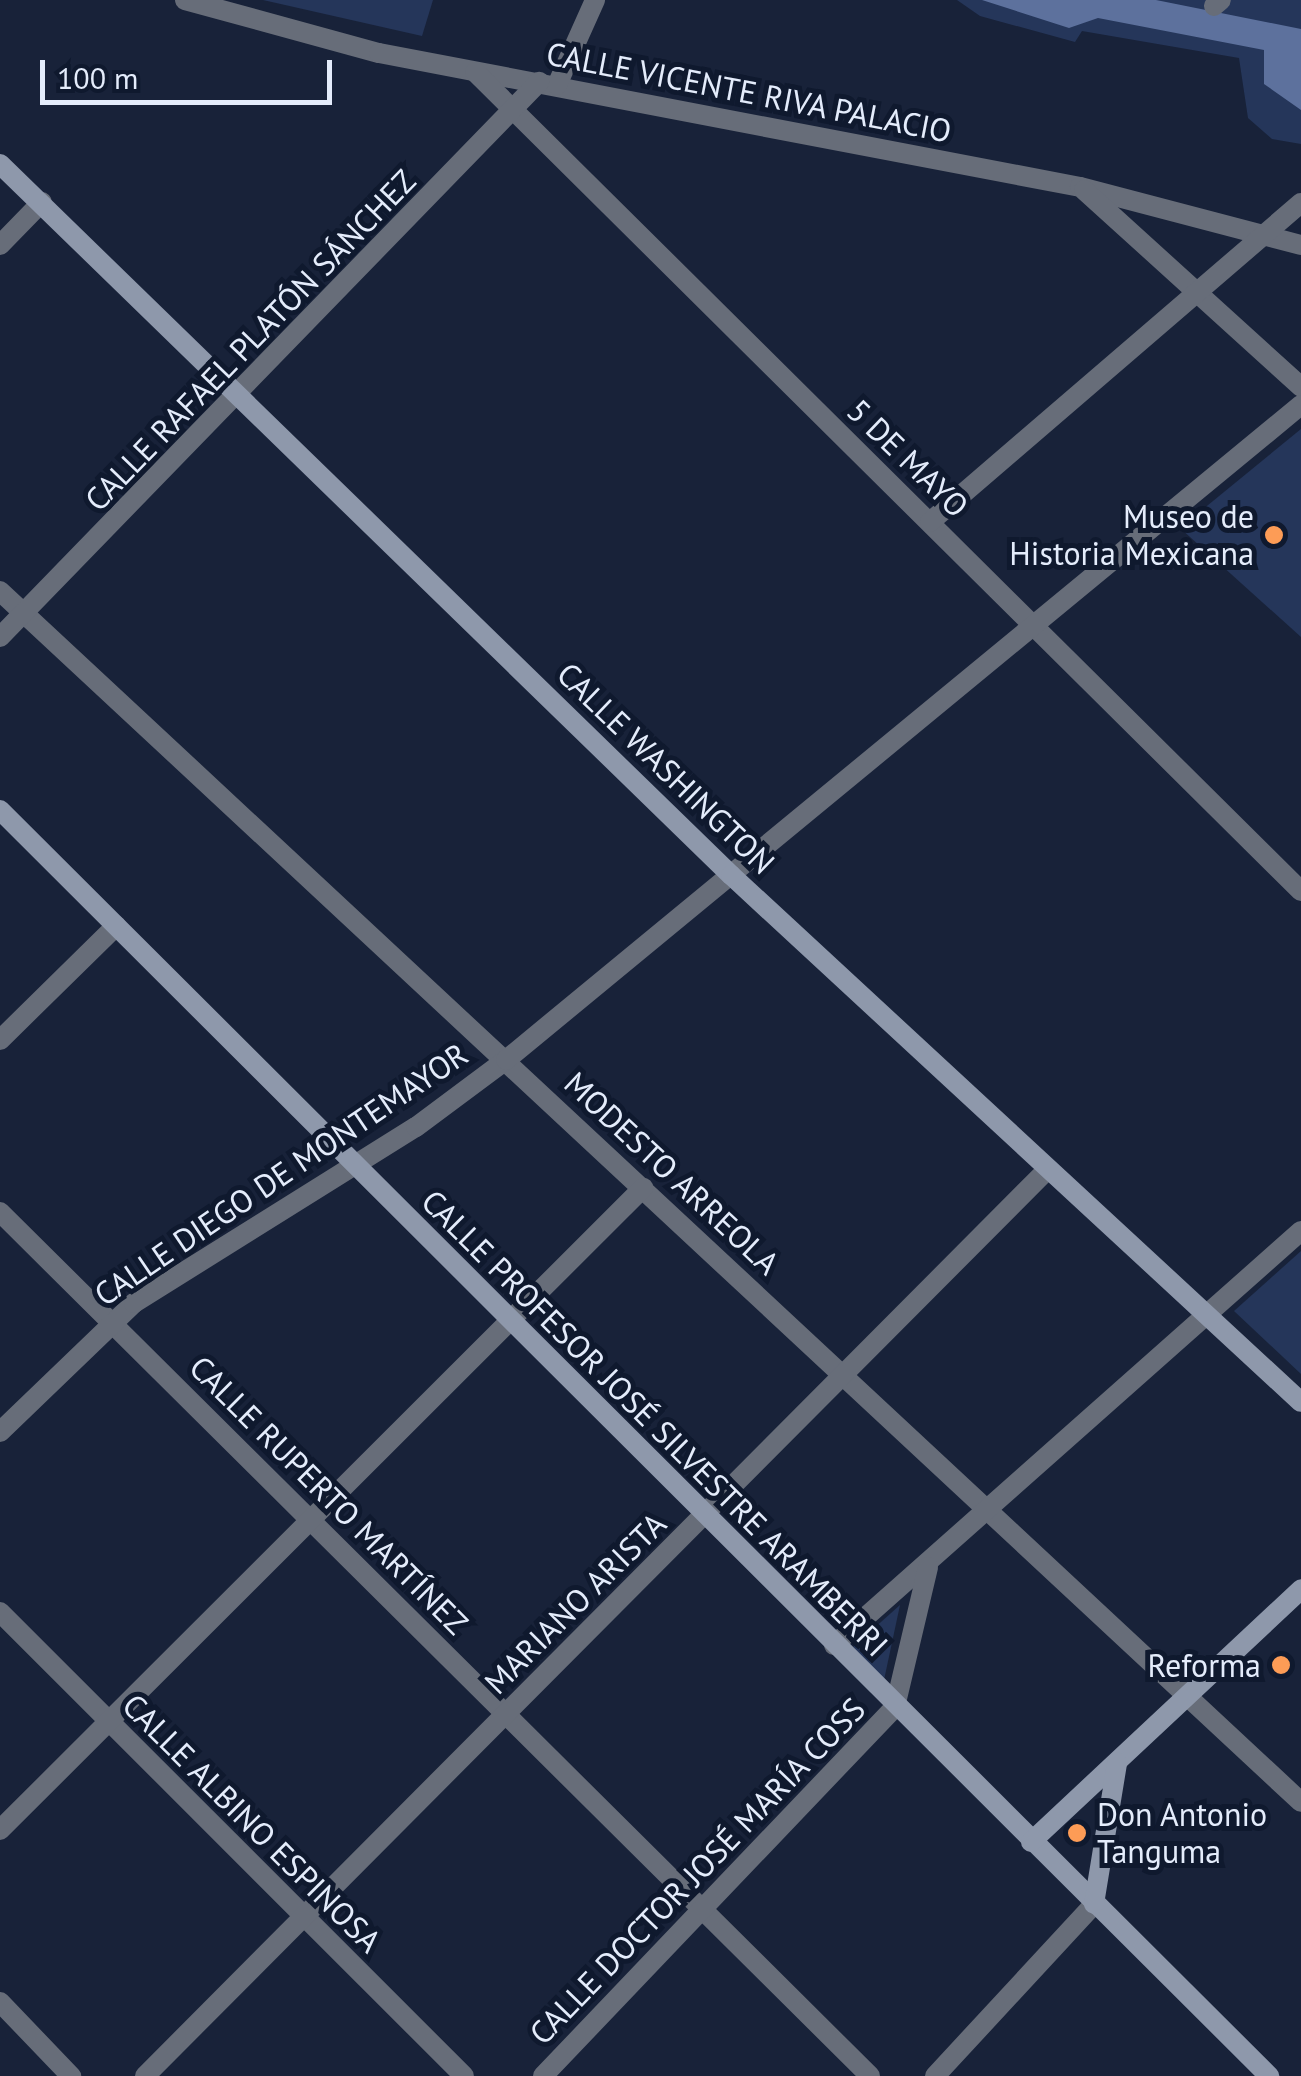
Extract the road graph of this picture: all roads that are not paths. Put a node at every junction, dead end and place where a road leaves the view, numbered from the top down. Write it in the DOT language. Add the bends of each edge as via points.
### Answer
graph roads {
  1 [pos="185,0"];
  2 [pos="595,0"];
  3 [pos="475,72"];
  4 [pos="548,83"];
  5 [pos="513,112"];
  6 [pos="0,164"];
  7 [pos="1080,187"];
  8 [pos="42,202"];
  9 [pos="1301,204"];
  10 [pos="1269,230"];
  11 [pos="0,245"];
  12 [pos="1301,245"];
  13 [pos="1196,291"];
  14 [pos="1301,387"];
  15 [pos="239,395"];
  16 [pos="1301,405"];
  17 [pos="930,522"];
  18 [pos="0,591"];
  19 [pos="24,613"];
  20 [pos="1032,622"];
  21 [pos="0,637"];
  22 [pos="0,810"];
  23 [pos="731,875"];
  24 [pos="1301,890"];
  25 [pos="116,926"];
  26 [pos="0,1040"];
  27 [pos="506,1060"];
  28 [pos="356,1166"];
  29 [pos="1046,1171"];
  30 [pos="643,1188"];
  31 [pos="0,1212"];
  32 [pos="1301,1231"];
  33 [pos="507,1316"];
  34 [pos="1204,1316"];
  35 [pos="110,1322"];
  36 [pos="842,1374"];
  37 [pos="1301,1402"];
  38 [pos="0,1432"];
  39 [pos="988,1512"];
  40 [pos="706,1514"];
  41 [pos="309,1517"];
  42 [pos="928,1567"];
  43 [pos="1301,1589"];
  44 [pos="0,1612"];
  45 [pos="834,1645"];
  46 [pos="1187,1698"];
  47 [pos="895,1707"];
  48 [pos="508,1714"];
  49 [pos="106,1722"];
  50 [pos="1117,1763"];
  51 [pos="1301,1802"];
  52 [pos="0,1830"];
  53 [pos="1032,1842"];
  54 [pos="1094,1904"];
  55 [pos="707,1912"];
  56 [pos="305,1916"];
  57 [pos="0,2002"];
  58 [pos="72,2076"];
  59 [pos="145,2076"];
  60 [pos="464,2076"];
  61 [pos="542,2076"];
  62 [pos="870,2076"];
  63 [pos="935,2076"];
  64 [pos="1269,2076"];
  1 -- 3 [label="street, CALLE VICENTE RIVA PALACIO"];
  2 -- 4 [label="street, CALLE RAFAEL PLATÓN SÁNCHEZ"];
  3 -- 4 [label="street, CALLE VICENTE RIVA PALACIO"];
  3 -- 5 [label="street, 5 DE MAYO"];
  4 -- 5 [label="street, CALLE RAFAEL PLATÓN SÁNCHEZ"];
  4 -- 7 [label="street, CALLE VICENTE RIVA PALACIO"];
  5 -- 15 [label="street, CALLE RAFAEL PLATÓN SÁNCHEZ"];
  5 -- 17 [label="street, 5 DE MAYO"];
  6 -- 8 [label="main road, CALLE WASHINGTON"];
  7 -- 10 [label="street, CALLE VICENTE RIVA PALACIO"];
  7 -- 13 [label="street"];
  8 -- 11 [label="street"];
  8 -- 15 [label="main road, CALLE WASHINGTON"];
  9 -- 10 [label="street"];
  10 -- 12 [label="street, CALLE VICENTE RIVA PALACIO"];
  10 -- 13 [label="street"];
  13 -- 14 [label="street"];
  13 -- 17 [label="street"];
  15 -- 19 [label="street, CALLE RAFAEL PLATÓN SÁNCHEZ"];
  15 -- 23 [label="main road, CALLE WASHINGTON"];
  16 -- 20 [label="street, CALLE DIEGO DE MONTEMAYOR"];
  17 -- 20 [label="street, 5 DE MAYO"];
  18 -- 19 [label="street, MODESTO ARREOLA"];
  19 -- 21 [label="street, CALLE RAFAEL PLATÓN SÁNCHEZ"];
  19 -- 27 [label="street, MODESTO ARREOLA"];
  20 -- 23 [label="street, CALLE DIEGO DE MONTEMAYOR"];
  20 -- 24 [label="street, 5 DE MAYO"];
  22 -- 25 [label="main road, CALLE PROFESOR JOSÉ SILVESTRE ARAMBERRI"];
  23 -- 27 [label="street, CALLE DIEGO DE MONTEMAYOR"];
  23 -- 29 [label="main road, CALLE WASHINGTON"];
  25 -- 26 [label="street"];
  25 -- 28 [label="main road, CALLE PROFESOR JOSÉ SILVESTRE ARAMBERRI"];
  27 -- 28 [label="street, CALLE DIEGO DE MONTEMAYOR"];
  27 -- 30 [label="street, MODESTO ARREOLA"];
  28 -- 33 [label="main road, CALLE PROFESOR JOSÉ SILVESTRE ARAMBERRI"];
  28 -- 35 [label="street, CALLE DIEGO DE MONTEMAYOR"];
  29 -- 34 [label="main road, CALLE WASHINGTON"];
  29 -- 36 [label="street, MARIANO ARISTA"];
  30 -- 33 [label="street"];
  30 -- 36 [label="street, MODESTO ARREOLA"];
  31 -- 35 [label="street, CALLE RUPERTO MARTÍNEZ"];
  32 -- 34 [label="street"];
  33 -- 40 [label="main road, CALLE PROFESOR JOSÉ SILVESTRE ARAMBERRI"];
  33 -- 41 [label="street"];
  34 -- 37 [label="main road, CALLE WASHINGTON"];
  34 -- 39 [label="street"];
  35 -- 38 [label="street, CALLE DIEGO DE MONTEMAYOR"];
  35 -- 41 [label="street, CALLE RUPERTO MARTÍNEZ"];
  36 -- 39 [label="street, MODESTO ARREOLA"];
  36 -- 40 [label="street, MARIANO ARISTA"];
  39 -- 42 [label="street"];
  39 -- 46 [label="street, MODESTO ARREOLA"];
  40 -- 45 [label="main road, CALLE PROFESOR JOSÉ SILVESTRE ARAMBERRI"];
  40 -- 48 [label="street, MARIANO ARISTA"];
  41 -- 48 [label="street, CALLE RUPERTO MARTÍNEZ"];
  41 -- 49 [label="street"];
  42 -- 45 [label="street"];
  42 -- 47 [label="street"];
  43 -- 46 [label="main road"];
  44 -- 49 [label="street, CALLE ALBINO ESPINOSA"];
  45 -- 47 [label="main road, CALLE PROFESOR JOSÉ SILVESTRE ARAMBERRI"];
  46 -- 50 [label="main road"];
  46 -- 51 [label="street, MODESTO ARREOLA"];
  47 -- 53 [label="main road, CALLE PROFESOR JOSÉ SILVESTRE ARAMBERRI"];
  47 -- 55 [label="street, CALLE DOCTOR JOSÉ MARÍA COSS"];
  48 -- 55 [label="street, CALLE RUPERTO MARTÍNEZ"];
  48 -- 56 [label="street, MARIANO ARISTA"];
  49 -- 52 [label="street"];
  49 -- 56 [label="street, CALLE ALBINO ESPINOSA"];
  50 -- 53 [label="main road"];
  50 -- 54 [label="main road"];
  53 -- 54 [label="main road, CALLE PROFESOR JOSÉ SILVESTRE ARAMBERRI"];
  54 -- 63 [label="street"];
  54 -- 64 [label="main road, CALLE PROFESOR JOSÉ SILVESTRE ARAMBERRI"];
  55 -- 61 [label="street, CALLE DOCTOR JOSÉ MARÍA COSS"];
  55 -- 62 [label="street, CALLE RUPERTO MARTÍNEZ"];
  56 -- 59 [label="street, MARIANO ARISTA"];
  56 -- 60 [label="street, CALLE ALBINO ESPINOSA"];
  57 -- 58 [label="street"];
}
